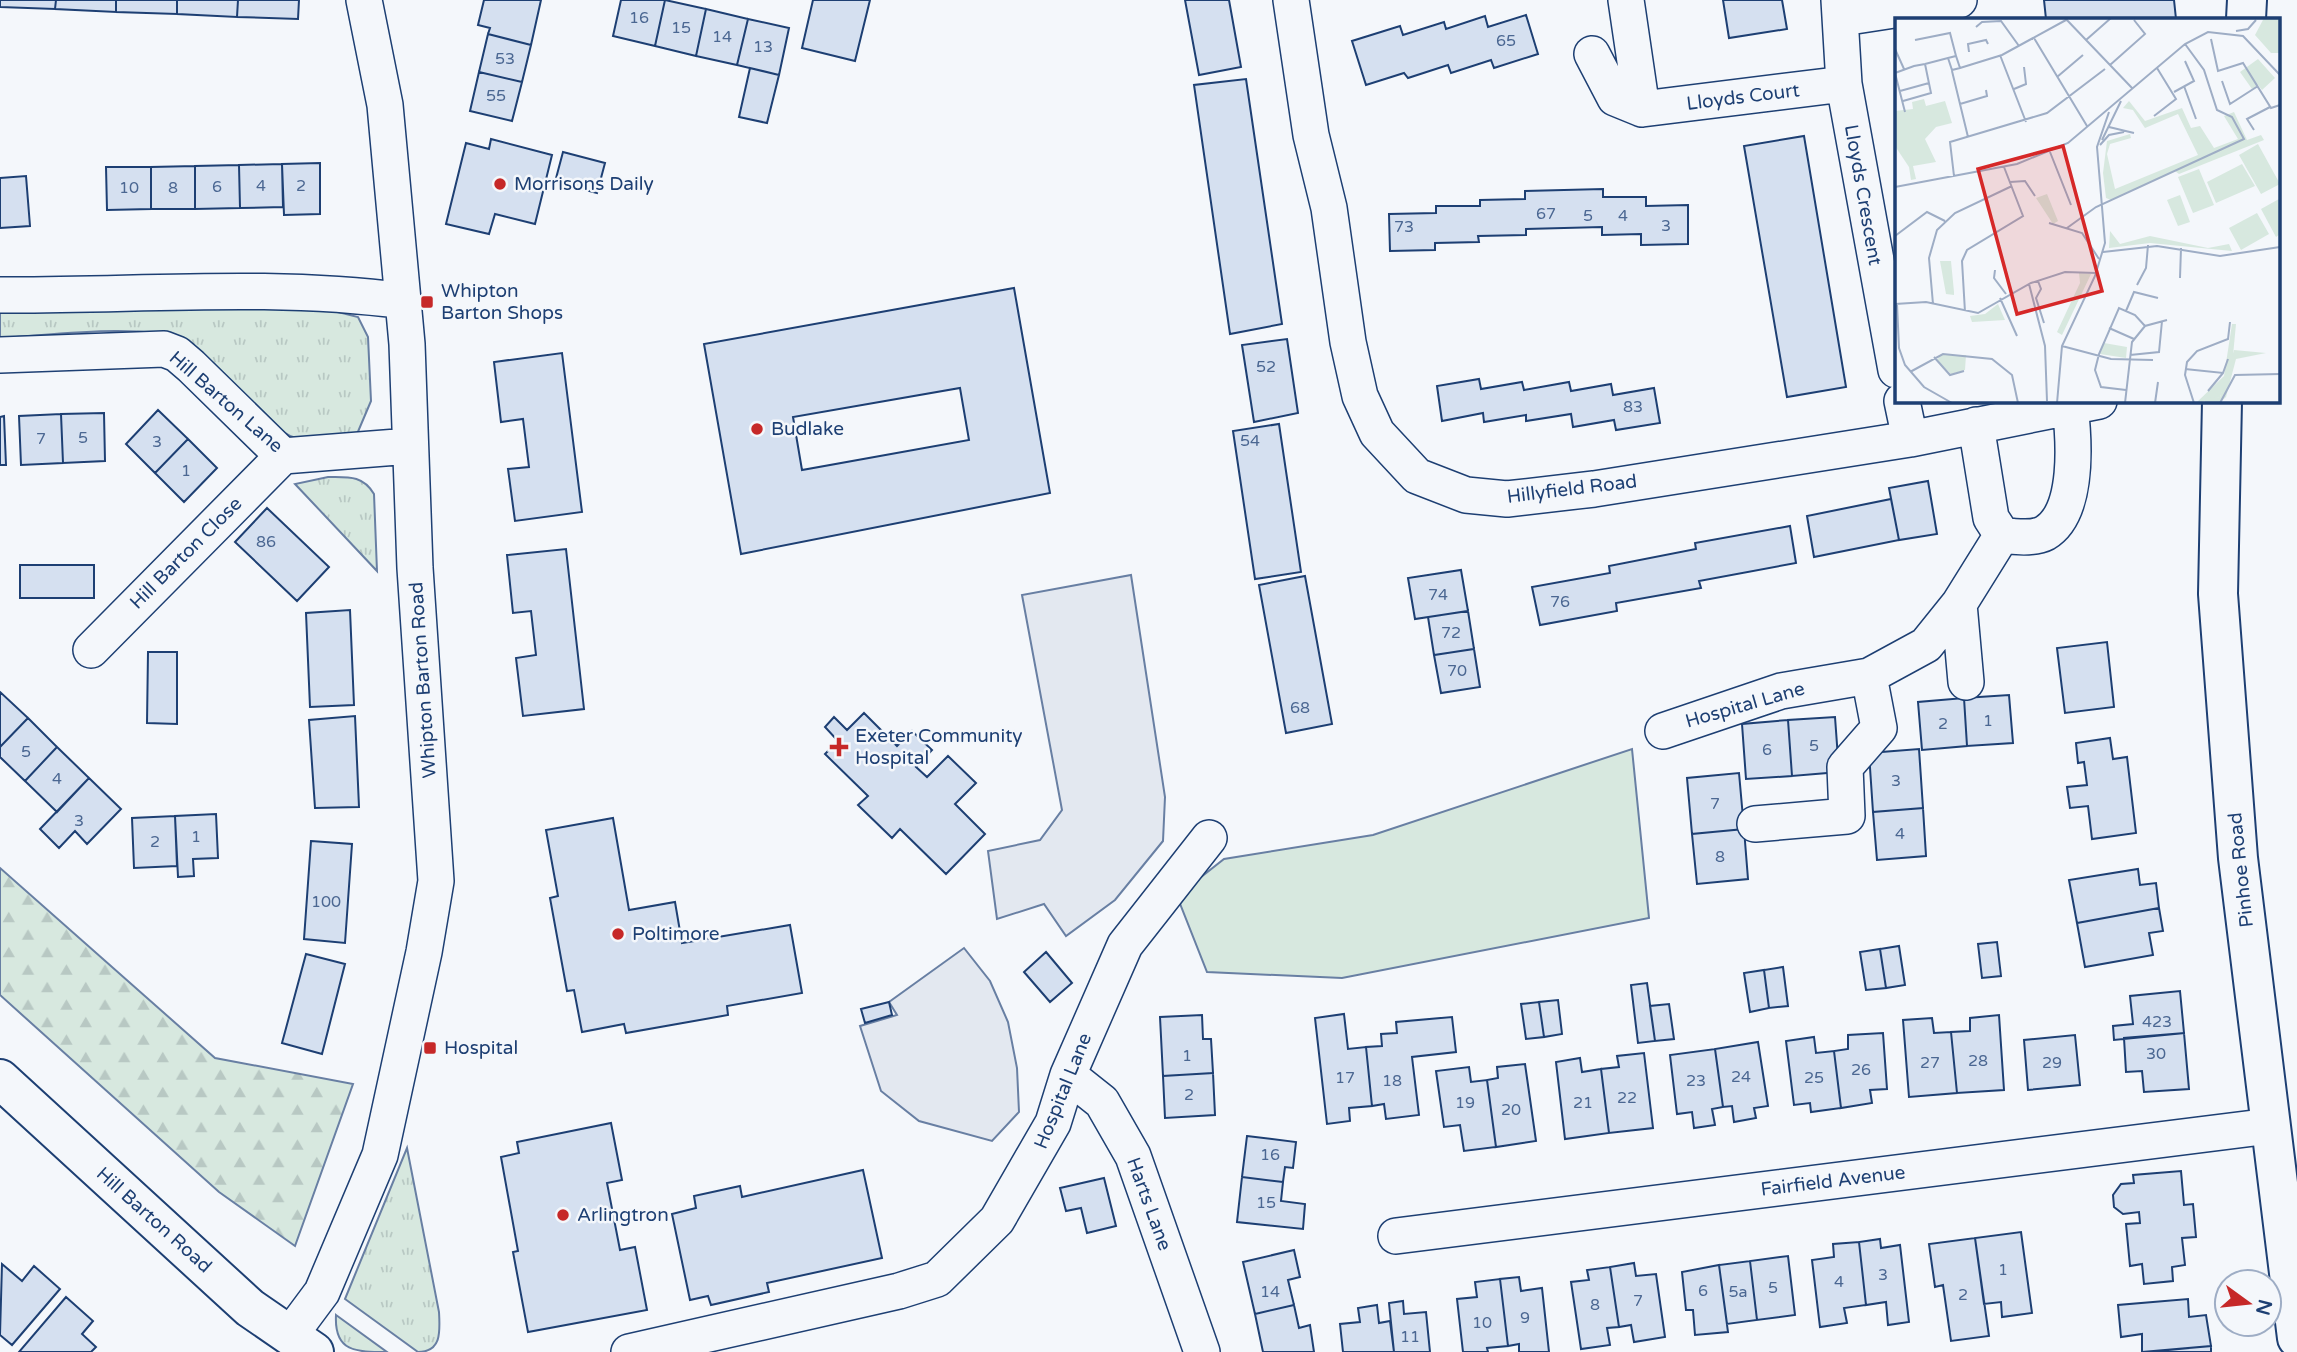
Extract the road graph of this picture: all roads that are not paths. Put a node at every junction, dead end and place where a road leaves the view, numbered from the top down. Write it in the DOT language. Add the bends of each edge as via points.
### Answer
graph roads {
  1 [pos="364,0"];
  2 [pos="1291,0"];
  3 [pos="1626,0"];
  4 [pos="1959,0"];
  5 [pos="2247,0"];
  6 [pos="1840,9"];
  7 [pos="2246,18"];
  8 [pos="1592,54"];
  9 [pos="1844,84"];
  10 [pos="1642,109"];
  11 [pos="0,295"];
  12 [pos="403,301"];
  13 [pos="0,355"];
  14 [pos="1895,364"];
  15 [pos="1902,402"];
  16 [pos="2222,402"];
  17 [pos="2084,403"];
  18 [pos="1976,425"];
  19 [pos="1910,439"];
  20 [pos="410,446"];
  21 [pos="283,456"];
  22 [pos="2002,535"];
  23 [pos="1959,604"];
  24 [pos="91,650"];
  25 [pos="1869,676"];
  26 [pos="1966,682"];
  27 [pos="1663,731"];
  28 [pos="1755,824"];
  29 [pos="1209,838"];
  30 [pos="1068,1075"];
  31 [pos="0,1080"];
  32 [pos="2270,1126"];
  33 [pos="1396,1236"];
  34 [pos="2297,1338"];
  35 [pos="302,1343"];
  36 [pos="629,1352"];
  37 [pos="1202,1352"];
  1 -- 12 [label="street, Whipton Barton Road" via="385,105"];
  2 -- 19 [label="street, Hillyfield Road" via="1360,396 1377,433 1417,476 1466,495 1507,499"];
  3 -- 10 [label="street"];
  4 -- 6 [label="street, Lloyds Crescent"];
  5 -- 7 [label="main road"];
  6 -- 9 [label="street, Lloyds Crescent"];
  8 -- 10 [label="street" via="1615,98"];
  9 -- 10 [label="street, Lloyds Court"];
  9 -- 14 [label="street, Lloyds Crescent"];
  11 -- 12 [label="street" via="270,291"];
  12 -- 20 [label="street, Whipton Barton Road"];
  13 -- 21 [label="street, Hill Barton Lane" via="164,349 191,366"];
  15 -- 19 [label="street"];
  16 -- 32 [label="main road, Pinhoe Road" via="2218,594 2238,858"];
  17 -- 18 [label="street, Hillyfield Road"];
  17 -- 22 [label="street" via="2074,438 2070,496 2061,516 2045,533"];
  18 -- 19 [label="street, Hillyfield Road"];
  18 -- 22 [label="street" via="1991,518"];
  20 -- 21 [label="street, Hill Barton Lane"];
  20 -- 35 [label="street, Whipton Barton Road" via="436,881 380,1155"];
  21 -- 24 [label="street, Hill Barton Close"];
  22 -- 23 [label="street, Hospital Lane"];
  23 -- 25 [label="street, Hospital Lane" via="1926,645"];
  23 -- 26 [label="street"];
  25 -- 27 [label="street, Hospital Lane" via="1781,691"];
  25 -- 28 [label="street" via="1879,728 1846,767 1847,816"];
  29 -- 30 [label="street, Hospital Lane" via="1125,945"];
  30 -- 36 [label="street, Hospital Lane" via="1053,1123 997,1220 937,1279"];
  30 -- 37 [label="street, Harts Lane" via="1102,1102 1133,1156"];
  31 -- 35 [label="main road, Hill Barton Road" via="250,1308"];
  32 -- 33 [label="street, Fairfield Avenue"];
  32 -- 34 [label="main road, Pinhoe Road"];
}
